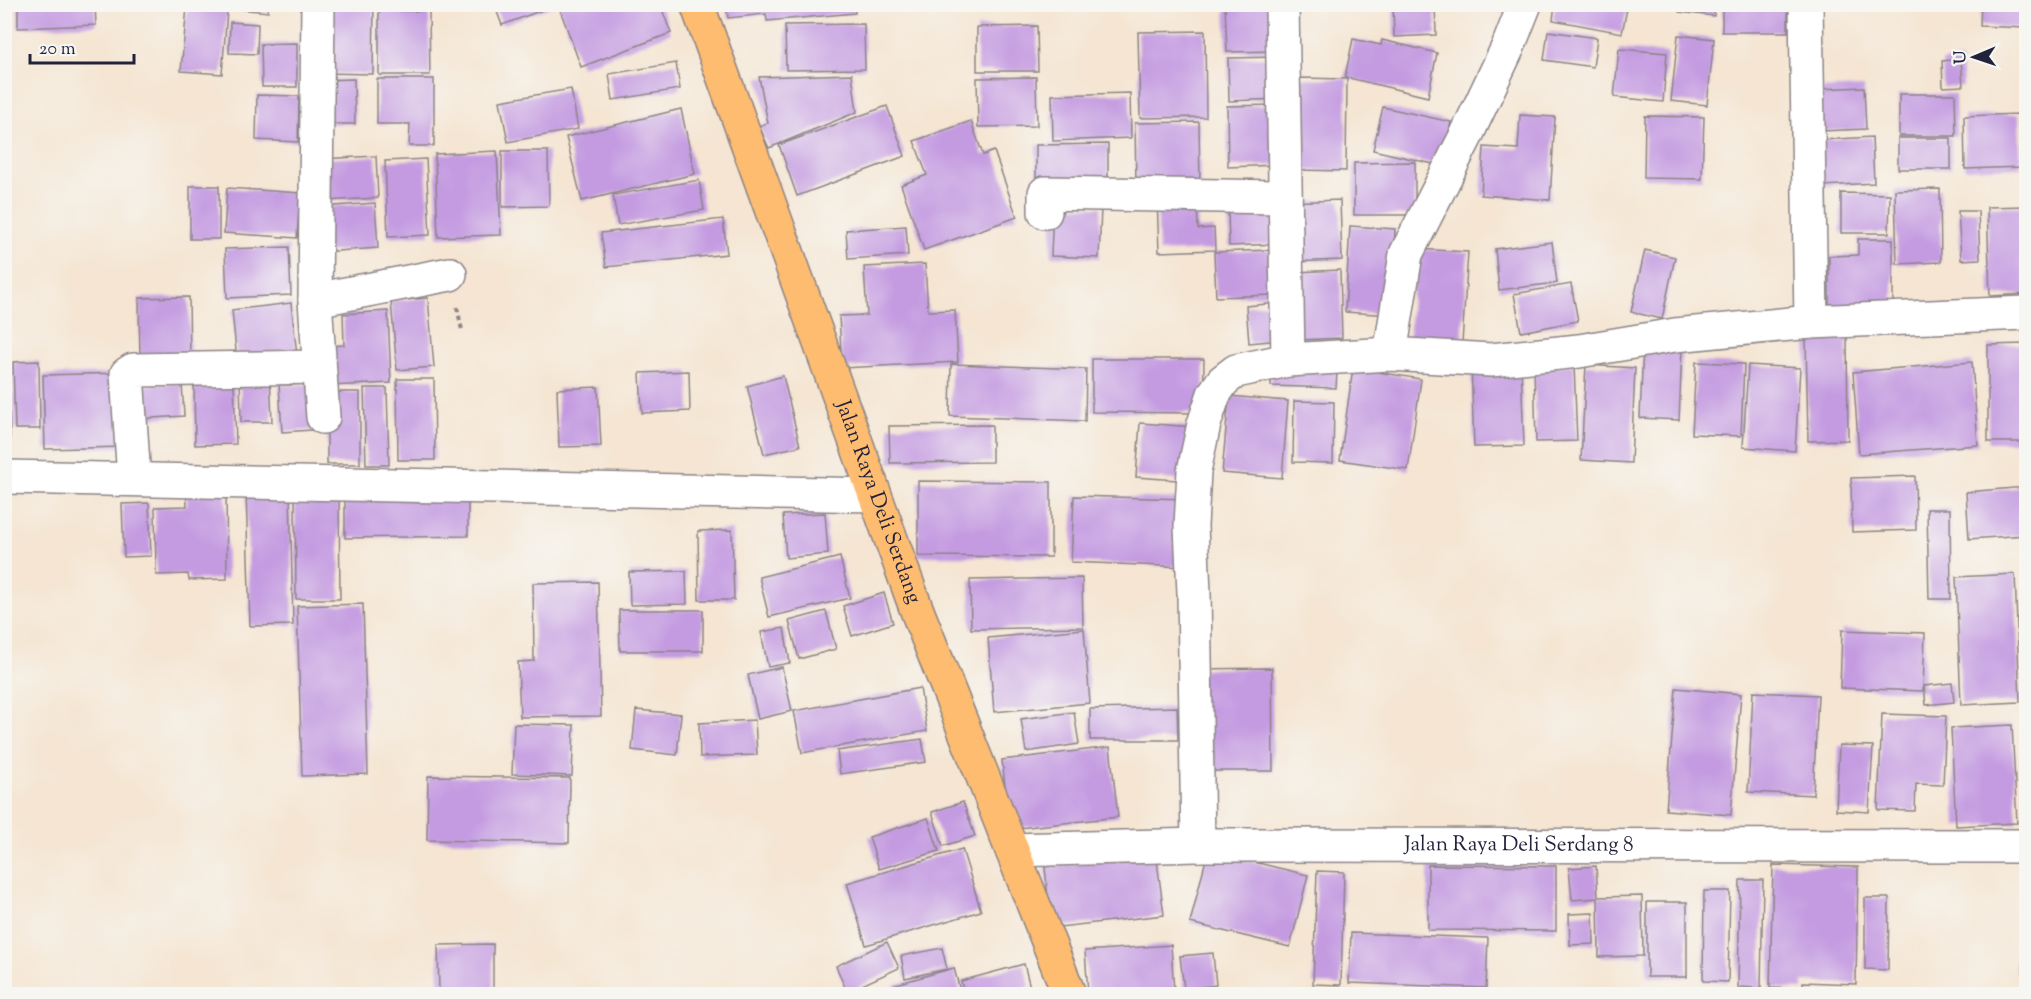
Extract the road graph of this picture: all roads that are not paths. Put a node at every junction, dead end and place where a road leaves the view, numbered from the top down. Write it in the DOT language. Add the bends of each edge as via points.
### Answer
graph roads {
  1 [pos="318,4"];
  2 [pos="697,4"];
  3 [pos="1282,4"];
  4 [pos="1525,4"];
  5 [pos="1806,4"];
  6 [pos="1285,197"];
  7 [pos="1045,212"];
  8 [pos="450,274"];
  9 [pos="315,300"];
  10 [pos="2026,313"];
  11 [pos="1811,322"];
  12 [pos="1390,354"];
  13 [pos="1288,360"];
  14 [pos="319,367"];
  15 [pos="323,417"];
  16 [pos="6,477"];
  17 [pos="134,479"];
  18 [pos="873,495"];
  19 [pos="1198,844"];
  20 [pos="2026,846"];
  21 [pos="1012,850"];
  22 [pos="1070,994"];
  1 -- 9 [label="street"];
  2 -- 18 [label="main road, Jalan Raya Deli Serdang"];
  3 -- 6 [label="street"];
  4 -- 12 [label="street" via="1508,47 1406,254"];
  5 -- 11 [label="street"];
  6 -- 7 [label="street" via="1045,193"];
  6 -- 13 [label="street"];
  8 -- 9 [label="street"];
  9 -- 14 [label="street"];
  10 -- 11 [label="street"];
  11 -- 12 [label="street" via="1675,335 1491,360"];
  12 -- 13 [label="street"];
  13 -- 19 [label="street" via="1236,371 1223,381 1207,414 1194,471 1191,526"];
  14 -- 15 [label="street"];
  14 -- 17 [label="street" via="133,370 127,374"];
  16 -- 17 [label="street"];
  17 -- 18 [label="street"];
  18 -- 21 [label="main road, Jalan Raya Deli Serdang"];
  19 -- 20 [label="street, Jalan Raya Deli Serdang 8"];
  19 -- 21 [label="street, Jalan Raya Deli Serdang 8"];
  21 -- 22 [label="main road, Jalan Raya Deli Serdang"];
}
